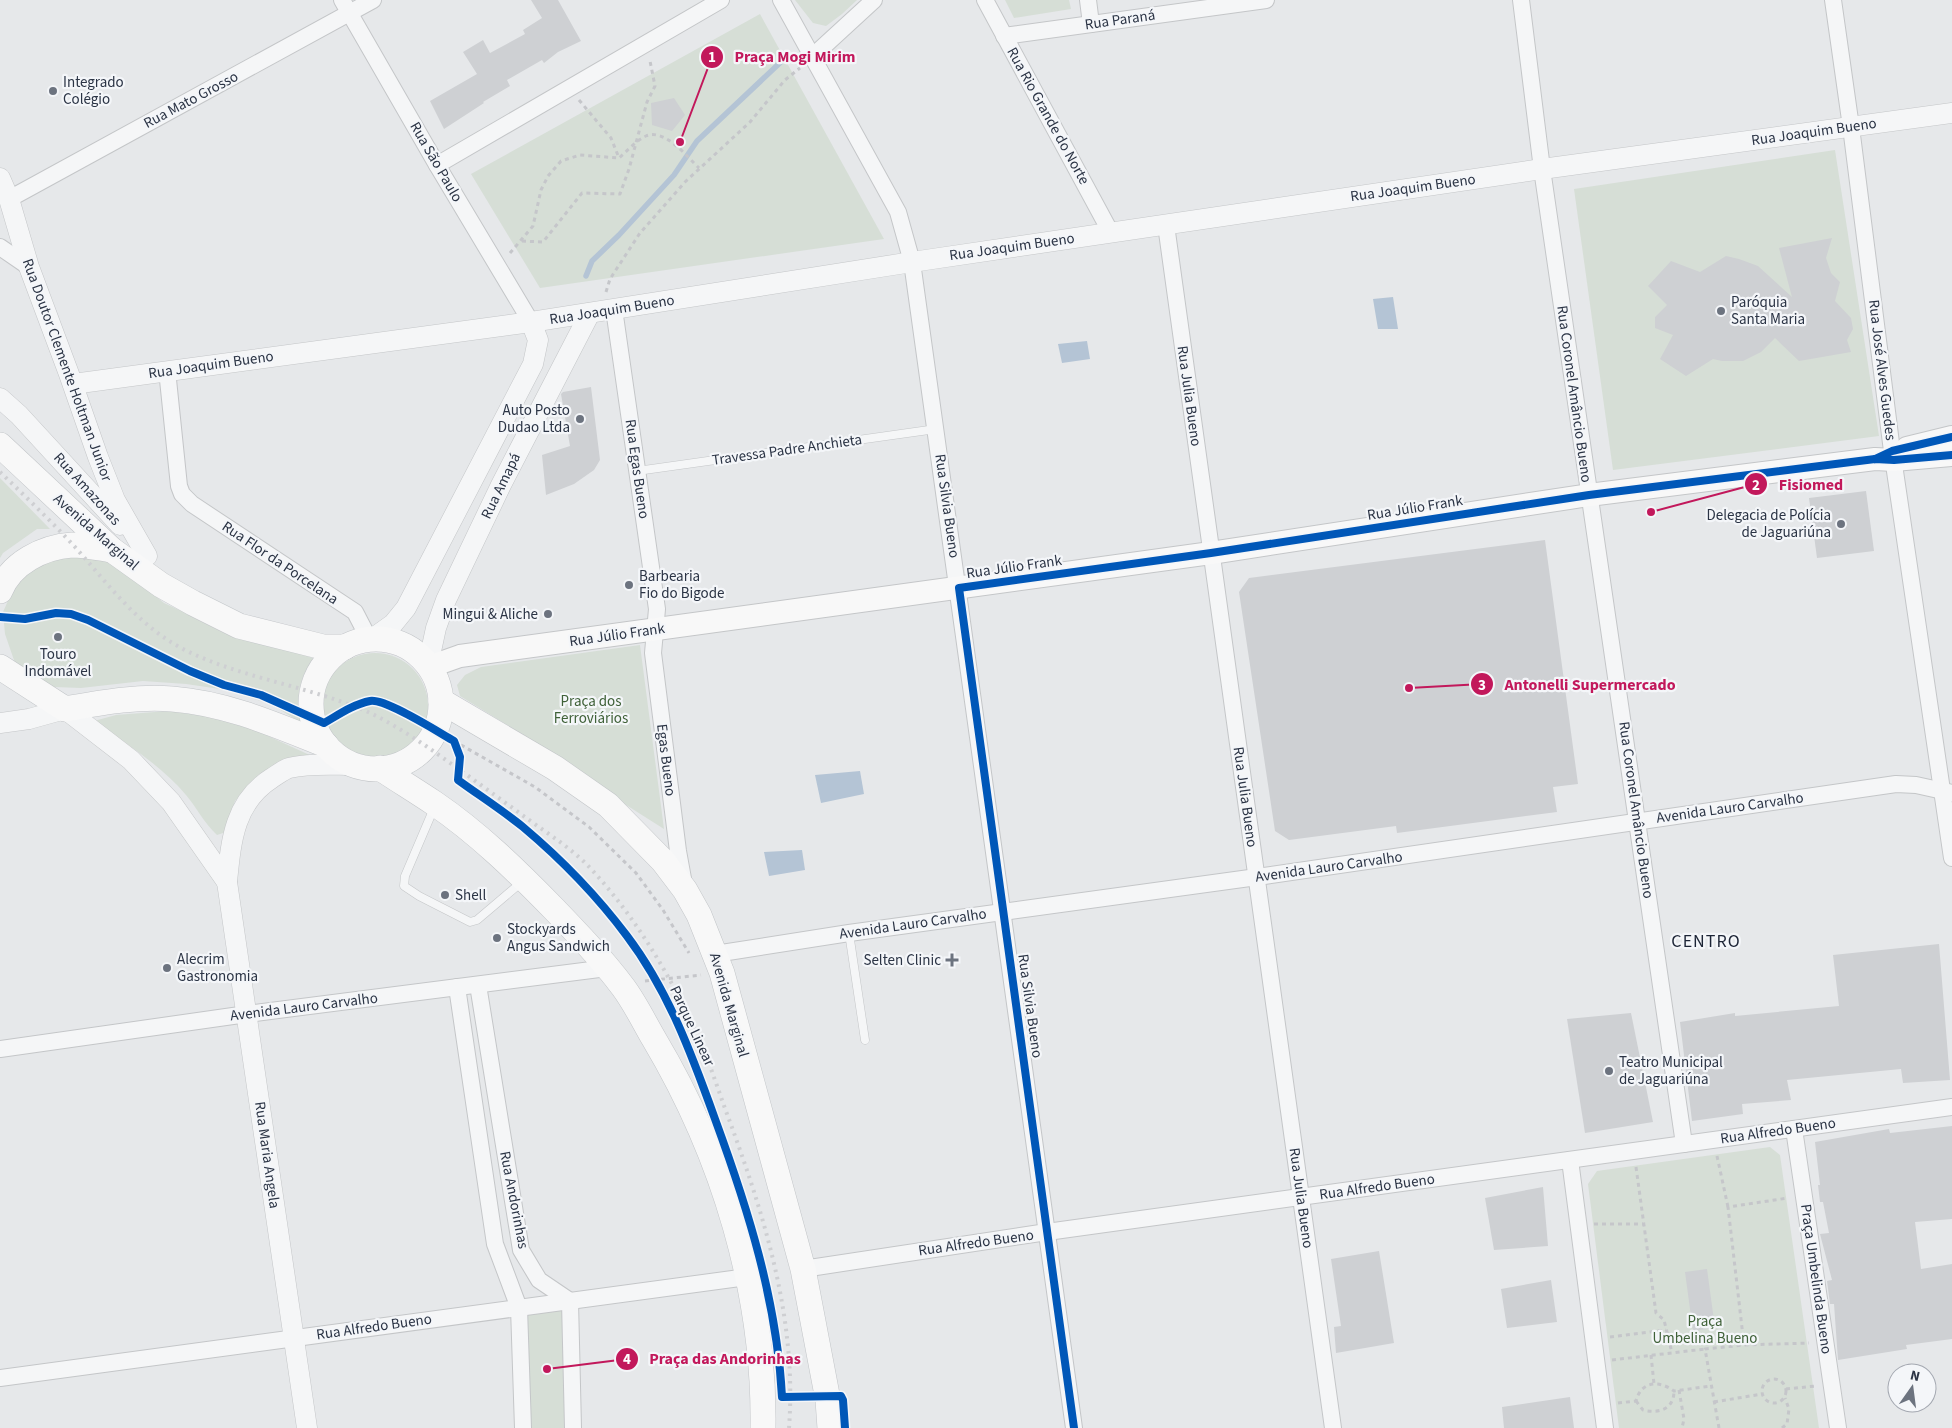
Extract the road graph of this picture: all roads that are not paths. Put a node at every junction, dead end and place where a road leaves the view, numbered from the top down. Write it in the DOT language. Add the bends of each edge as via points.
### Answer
graph roads {
  1 [pos="373,0"];
  2 [pos="721,0"];
  3 [pos="781,0"];
  4 [pos="874,0"];
  5 [pos="985,0"];
  6 [pos="1088,0"];
  7 [pos="1266,0"];
  8 [pos="1521,0"];
  9 [pos="1833,0"];
  10 [pos="347,7"];
  11 [pos="1092,24"];
  12 [pos="1004,36"];
  13 [pos="812,57"];
  14 [pos="1952,113"];
  15 [pos="1851,127"];
  16 [pos="437,165"];
  17 [pos="1542,169"];
  18 [pos="0,178"];
  19 [pos="9,199"];
  20 [pos="1166,225"];
  21 [pos="1111,233"];
  22 [pos="0,247"];
  23 [pos="912,262"];
  24 [pos="29,267"];
  25 [pos="602,311"];
  26 [pos="531,322"];
  27 [pos="167,370"];
  28 [pos="73,384"];
  29 [pos="0,398"];
  30 [pos="936,429"];
  31 [pos="1952,437"];
  32 [pos="0,445"];
  33 [pos="1952,455"];
  34 [pos="1887,457"];
  35 [pos="637,471"];
  36 [pos="1589,495"];
  37 [pos="112,550"];
  38 [pos="1212,553"];
  39 [pos="147,556"];
  40 [pos="959,588"];
  41 [pos="0,591"];
  42 [pos="192,603"];
  43 [pos="656,630"];
  44 [pos="370,639"];
  45 [pos="345,647"];
  46 [pos="429,666"];
  47 [pos="0,667"];
  48 [pos="441,701"];
  49 [pos="65,709"];
  50 [pos="0,723"];
  51 [pos="326,745"];
  52 [pos="354,765"];
  53 [pos="380,768"];
  54 [pos="1947,792"];
  55 [pos="435,804"];
  56 [pos="1638,822"];
  57 [pos="1952,858"];
  58 [pos="1256,877"];
  59 [pos="525,879"];
  60 [pos="227,882"];
  61 [pos="685,890"];
  62 [pos="1003,911"];
  63 [pos="848,933"];
  64 [pos="702,960"];
  65 [pos="607,968"];
  66 [pos="478,985"];
  67 [pos="457,987"];
  68 [pos="247,1014"];
  69 [pos="865,1040"];
  70 [pos="0,1049"];
  71 [pos="1952,1107"];
  72 [pos="1794,1129"];
  73 [pos="1684,1144"];
  74 [pos="1570,1160"];
  75 [pos="1301,1197"];
  76 [pos="1047,1232"];
  77 [pos="803,1269"];
  78 [pos="747,1277"];
  79 [pos="570,1301"];
  80 [pos="519,1308"];
  81 [pos="294,1338"];
  82 [pos="0,1378"];
  83 [pos="307,1428"];
  84 [pos="523,1428"];
  85 [pos="573,1428"];
  86 [pos="763,1428"];
  87 [pos="830,1428"];
  88 [pos="1074,1428"];
  89 [pos="1333,1428"];
  90 [pos="1606,1428"];
  91 [pos="1838,1428"];
  1 -- 10 [label="street, Rua Mato Grosso"];
  2 -- 16 [label="street"];
  3 -- 13 [label="street, Rua Silvia Bueno"];
  4 -- 13 [label="street"];
  5 -- 12 [label="street, Rua Rio Grande do Norte"];
  6 -- 11 [label="street"];
  7 -- 11 [label="street, Rua Paraná"];
  8 -- 17 [label="street, Rua Coronel Amâncio Bueno"];
  9 -- 15 [label="street, Rua José Alves Guedes"];
  10 -- 16 [label="street, Rua São Paulo"];
  10 -- 19 [label="street, Rua Mato Grosso"];
  11 -- 12 [label="street, Rua Paraná"];
  12 -- 21 [label="street, Rua Rio Grande do Norte"];
  13 -- 23 [label="street, Rua Silvia Bueno" via="898,212"];
  14 -- 15 [label="street, Rua Joaquim Bueno"];
  15 -- 17 [label="street, Rua Joaquim Bueno"];
  15 -- 34 [label="street, Rua José Alves Guedes"];
  16 -- 26 [label="street, Rua São Paulo"];
  17 -- 20 [label="street, Rua Joaquim Bueno"];
  17 -- 36 [label="street, Rua Coronel Amâncio Bueno"];
  18 -- 19 [label="street, Rua Doutor Clemente Holtman Junior"];
  19 -- 24 [label="street, Rua Doutor Clemente Holtman Junior"];
  20 -- 21 [label="street, Rua Joaquim Bueno"];
  20 -- 38 [label="street, Rua Julia Bueno"];
  21 -- 23 [label="street, Rua Joaquim Bueno"];
  22 -- 24 [label="street"];
  23 -- 25 [label="street, Rua Joaquim Bueno"];
  23 -- 30 [label="street, Rua Silvia Bueno"];
  24 -- 28 [label="street, Rua Doutor Clemente Holtman Junior"];
  25 -- 26 [label="street, Rua Joaquim Bueno"];
  25 -- 35 [label="street, Rua Egas Bueno"];
  25 -- 46 [label="street, Rua Amapá" via="501,485 446,600 436,628"];
  26 -- 27 [label="street, Rua Joaquim Bueno"];
  26 -- 44 [label="street, Rua Amapá" via="538,340 532,364 406,608 393,624"];
  27 -- 28 [label="street, Rua Joaquim Bueno"];
  27 -- 44 [label="street, Rua Flor da Porcelana" via="182,494 192,504 355,612"];
  28 -- 39 [label="street, Rua Doutor Clemente Holtman Junior" via="115,500"];
  29 -- 39 [label="street, Rua Amazonas"];
  30 -- 35 [label="lane, Travessa Padre Anchieta"];
  30 -- 40 [label="street, Rua Silvia Bueno"];
  31 -- 34 [label="main road"];
  32 -- 37 [label="main road, Avenida Marginal"];
  33 -- 34 [label="main road"];
  34 -- 36 [label="main road, Rua Júlio Frank"];
  34 -- 54 [label="street, Rua José Alves Guedes"];
  35 -- 43 [label="street, Rua Egas Bueno" via="658,608"];
  36 -- 38 [label="main road, Rua Júlio Frank"];
  36 -- 56 [label="street, Rua Coronel Amâncio Bueno"];
  37 -- 41 [label="main road" via="73,545 46,551 28,558 13,570"];
  37 -- 42 [label="main road, Avenida Marginal" via="160,585"];
  38 -- 40 [label="main road, Rua Júlio Frank"];
  38 -- 58 [label="street, Rua Julia Bueno"];
  39 -- 42 [label="street, Rua Amazonas"];
  40 -- 43 [label="main road, Rua Júlio Frank"];
  40 -- 62 [label="street, Rua Silvia Bueno"];
  42 -- 45 [label="main road, Avenida Marginal" via="249,629 323,647"];
  43 -- 46 [label="main road, Rua Júlio Frank" via="460,656"];
  43 -- 61 [label="street, Egas Bueno" via="653,653"];
  44 -- 45 [label="main road"];
  44 -- 46 [label="main road" via="403,645"];
  45 -- 51 [label="main road" via="323,667 311,701 313,719"];
  46 -- 48 [label="main road" via="438,683"];
  47 -- 49 [label="main road"];
  48 -- 53 [label="main road" via="440,716 445,736 397,765"];
  48 -- 61 [label="main road, Avenida Marginal" via="555,768 608,805 657,853"];
  49 -- 50 [label="street"];
  49 -- 51 [label="main road" via="116,700 171,698 214,704"];
  49 -- 60 [label="street, Rua Maria Angela" via="131,760 171,802"];
  51 -- 52 [label="main road" via="338,757"];
  52 -- 53 [label="main road"];
  52 -- 60 [label="street, Rua Maria Angela" via="313,764 286,769 262,785 243,807 231,839"];
  53 -- 55 [label="main road"];
  54 -- 56 [label="street, Avenida Lauro Carvalho" via="1896,784"];
  54 -- 57 [label="street, Rua José Alves Guedes"];
  55 -- 59 [label="main road" via="511,864"];
  55 -- 59 [label="lane" via="404,886 470,922"];
  56 -- 58 [label="street, Avenida Lauro Carvalho"];
  56 -- 73 [label="street, Rua Coronel Amâncio Bueno"];
  58 -- 62 [label="street, Avenida Lauro Carvalho"];
  58 -- 75 [label="street, Rua Julia Bueno"];
  59 -- 65 [label="main road"];
  60 -- 68 [label="street, Rua Maria Angela"];
  61 -- 64 [label="main road, Avenida Marginal"];
  62 -- 63 [label="street, Avenida Lauro Carvalho"];
  62 -- 76 [label="street, Rua Silvia Bueno"];
  63 -- 64 [label="street, Avenida Lauro Carvalho"];
  63 -- 69 [label="lane"];
  64 -- 77 [label="main road, Avenida Marginal"];
  65 -- 66 [label="street, Avenida Lauro Carvalho"];
  65 -- 78 [label="main road" via="624,988 672,1068 702,1129 728,1199"];
  66 -- 67 [label="street, Avenida Lauro Carvalho"];
  66 -- 79 [label="street, Rua Andorinhas" via="521,1250 539,1280"];
  67 -- 68 [label="street, Avenida Lauro Carvalho"];
  67 -- 80 [label="street, Rua Andorinhas" via="495,1244"];
  68 -- 70 [label="street, Avenida Lauro Carvalho"];
  68 -- 81 [label="street, Rua Maria Angela"];
  71 -- 72 [label="street, Rua Alfredo Bueno"];
  72 -- 73 [label="street, Rua Alfredo Bueno"];
  72 -- 91 [label="street, Praça Umbelinda Bueno"];
  73 -- 74 [label="street, Rua Alfredo Bueno"];
  74 -- 75 [label="street, Rua Alfredo Bueno"];
  74 -- 90 [label="street"];
  75 -- 76 [label="street, Rua Alfredo Bueno"];
  75 -- 89 [label="street, Rua Julia Bueno"];
  76 -- 77 [label="street, Rua Alfredo Bueno"];
  76 -- 88 [label="street, Rua Silvia Bueno"];
  77 -- 87 [label="main road, Avenida Marginal" via="828,1400"];
  78 -- 79 [label="street, Rua Alfredo Bueno"];
  78 -- 86 [label="main road" via="759,1344"];
  79 -- 80 [label="street, Rua Alfredo Bueno"];
  79 -- 85 [label="street"];
  80 -- 81 [label="street, Rua Alfredo Bueno"];
  80 -- 84 [label="street, Rua Andorinhas"];
  81 -- 82 [label="street, Rua Alfredo Bueno"];
  81 -- 83 [label="street, Rua Maria Angela"];
}
